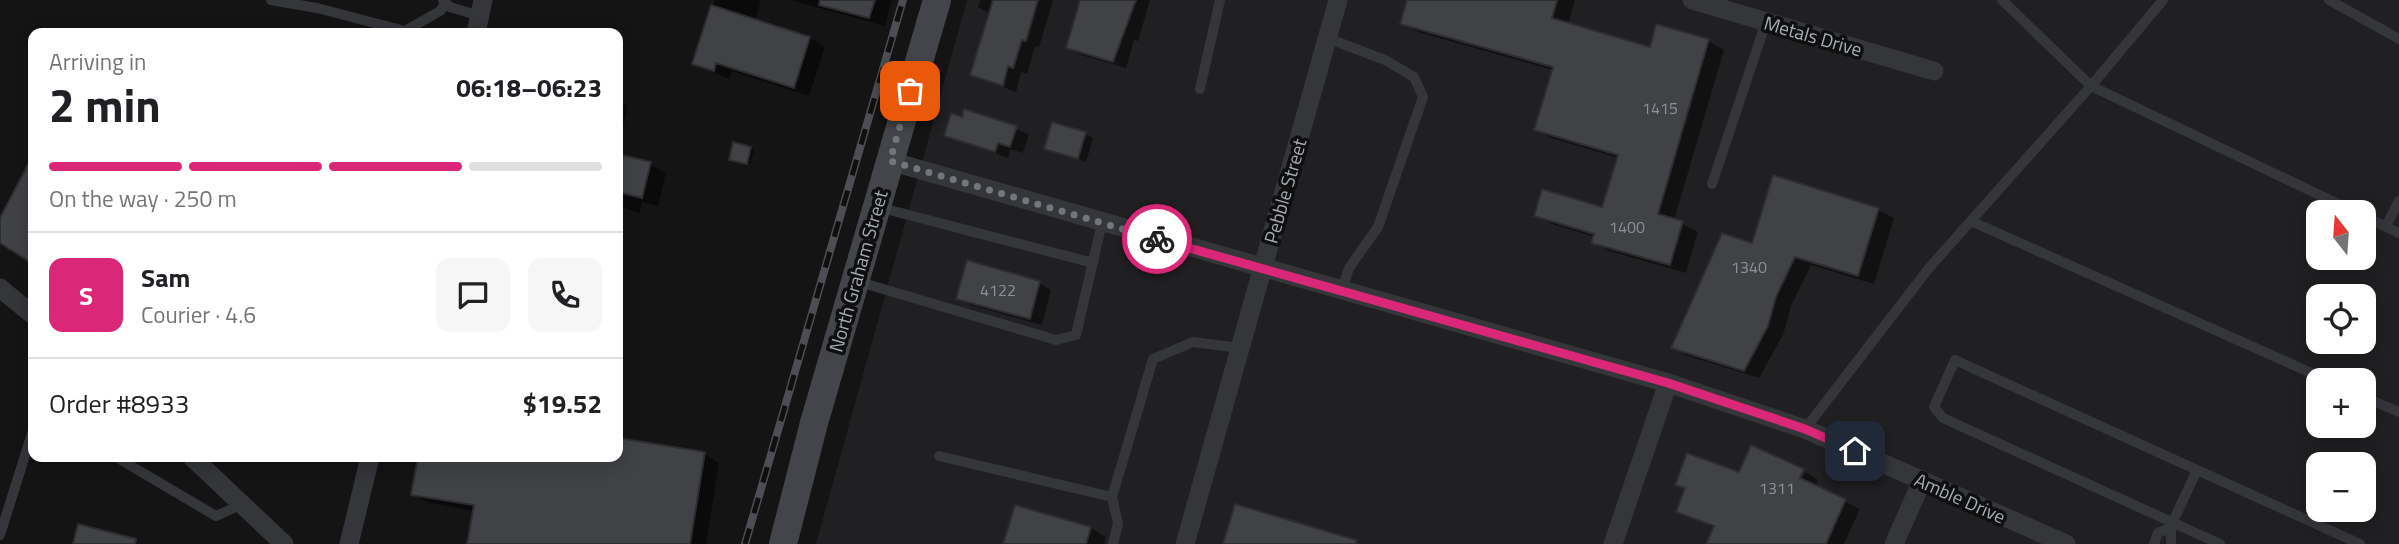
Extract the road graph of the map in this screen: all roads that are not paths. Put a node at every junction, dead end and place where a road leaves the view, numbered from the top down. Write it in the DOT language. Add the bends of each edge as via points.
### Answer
graph roads {
  1 [pos="271,0"];
  2 [pos="937,0"];
  3 [pos="1220,0"];
  4 [pos="1338,0"];
  5 [pos="1692,0"];
  6 [pos="2002,0"];
  7 [pos="2163,0"];
  8 [pos="2329,0"];
  9 [pos="445,1"];
  10 [pos="480,16"];
  11 [pos="1766,22"];
  12 [pos="394,28"];
  13 [pos="411,28"];
  14 [pos="1327,38"];
  15 [pos="2399,38"];
  16 [pos="1934,71"];
  17 [pos="2091,86"];
  18 [pos="1200,89"];
  19 [pos="890,161"];
  20 [pos="1712,184"];
  21 [pos="2330,200"];
  22 [pos="2399,201"];
  23 [pos="878,206"];
  24 [pos="2376,221"];
  25 [pos="1973,222"];
  26 [pos="1102,223"];
  27 [pos="2386,226"];
  28 [pos="2399,233"];
  29 [pos="1093,263"];
  30 [pos="1262,268"];
  31 [pos="856,281"];
  32 [pos="0,288"];
  33 [pos="1342,290"];
  34 [pos="28,311"];
  35 [pos="1238,348"];
  36 [pos="2306,371"];
  37 [pos="1668,383"];
  38 [pos="2376,402"];
  39 [pos="2399,412"];
  40 [pos="1805,429"];
  41 [pos="28,446"];
  42 [pos="939,456"];
  43 [pos="124,462"];
  44 [pos="197,462"];
  45 [pos="369,462"];
  46 [pos="2197,470"];
  47 [pos="1922,481"];
  48 [pos="1112,497"];
  49 [pos="243,504"];
  50 [pos="2172,525"];
  51 [pos="0,535"];
  52 [pos="284,544"];
  53 [pos="349,544"];
  54 [pos="783,544"];
  55 [pos="1113,544"];
  56 [pos="1185,544"];
  57 [pos="1613,544"];
  58 [pos="1894,544"];
  59 [pos="2066,544"];
  60 [pos="2154,544"];
  61 [pos="2171,544"];
  62 [pos="2220,544"];
  63 [pos="2360,544"];
  1 -- 12 [label="lane"];
  2 -- 19 [label="main road, North Graham Street"];
  3 -- 18 [label="lane"];
  4 -- 14 [label="street, Pebble Street"];
  5 -- 11 [label="street, Metals Drive"];
  6 -- 17 [label="lane"];
  7 -- 17 [label="lane"];
  8 -- 15 [label="lane"];
  9 -- 10 [label="lane" via="450,7"];
  9 -- 13 [label="lane" via="440,12"];
  11 -- 16 [label="street, Metals Drive"];
  11 -- 20 [label="lane"];
  14 -- 30 [label="street, Pebble Street"];
  14 -- 33 [label="lane" via="1385,60 1414,77 1423,97 1378,227 1349,268"];
  17 -- 21 [label="lane"];
  17 -- 25 [label="lane"];
  19 -- 23 [label="main road, North Graham Street"];
  19 -- 26 [label="street, Amble Drive"];
  22 -- 27 [label="lane"];
  23 -- 29 [label="lane"];
  23 -- 31 [label="main road, North Graham Street"];
  24 -- 27 [label="lane"];
  25 -- 36 [label="lane"];
  25 -- 40 [label="lane" via="1930,268"];
  26 -- 29 [label="lane"];
  26 -- 30 [label="street, Amble Drive"];
  27 -- 28 [label="lane"];
  29 -- 31 [label="lane" via="1076,335 1056,340"];
  30 -- 33 [label="street, Amble Drive"];
  30 -- 35 [label="street, Pebble Street"];
  31 -- 54 [label="main road, North Graham Street"];
  32 -- 34 [label="street"];
  33 -- 37 [label="street, Amble Drive"];
  35 -- 48 [label="lane" via="1193,342 1153,359"];
  35 -- 56 [label="street, Pebble Street"];
  37 -- 40 [label="street, Amble Drive"];
  37 -- 57 [label="street"];
  38 -- 39 [label="lane"];
  40 -- 47 [label="street, Amble Drive"];
  41 -- 51 [label="lane"];
  42 -- 48 [label="lane"];
  43 -- 49 [label="lane" via="216,516"];
  44 -- 49 [label="street"];
  45 -- 53 [label="street"];
  46 -- 50 [label="lane"];
  46 -- 50 [label="lane" via="1955,360 1934,407 1943,418"];
  46 -- 63 [label="lane"];
  47 -- 58 [label="street"];
  47 -- 59 [label="street, Amble Drive"];
  48 -- 55 [label="lane" via="1118,523"];
  49 -- 52 [label="street"];
  50 -- 60 [label="lane" via="2158,533"];
  50 -- 61 [label="lane"];
  50 -- 62 [label="lane"];
}
